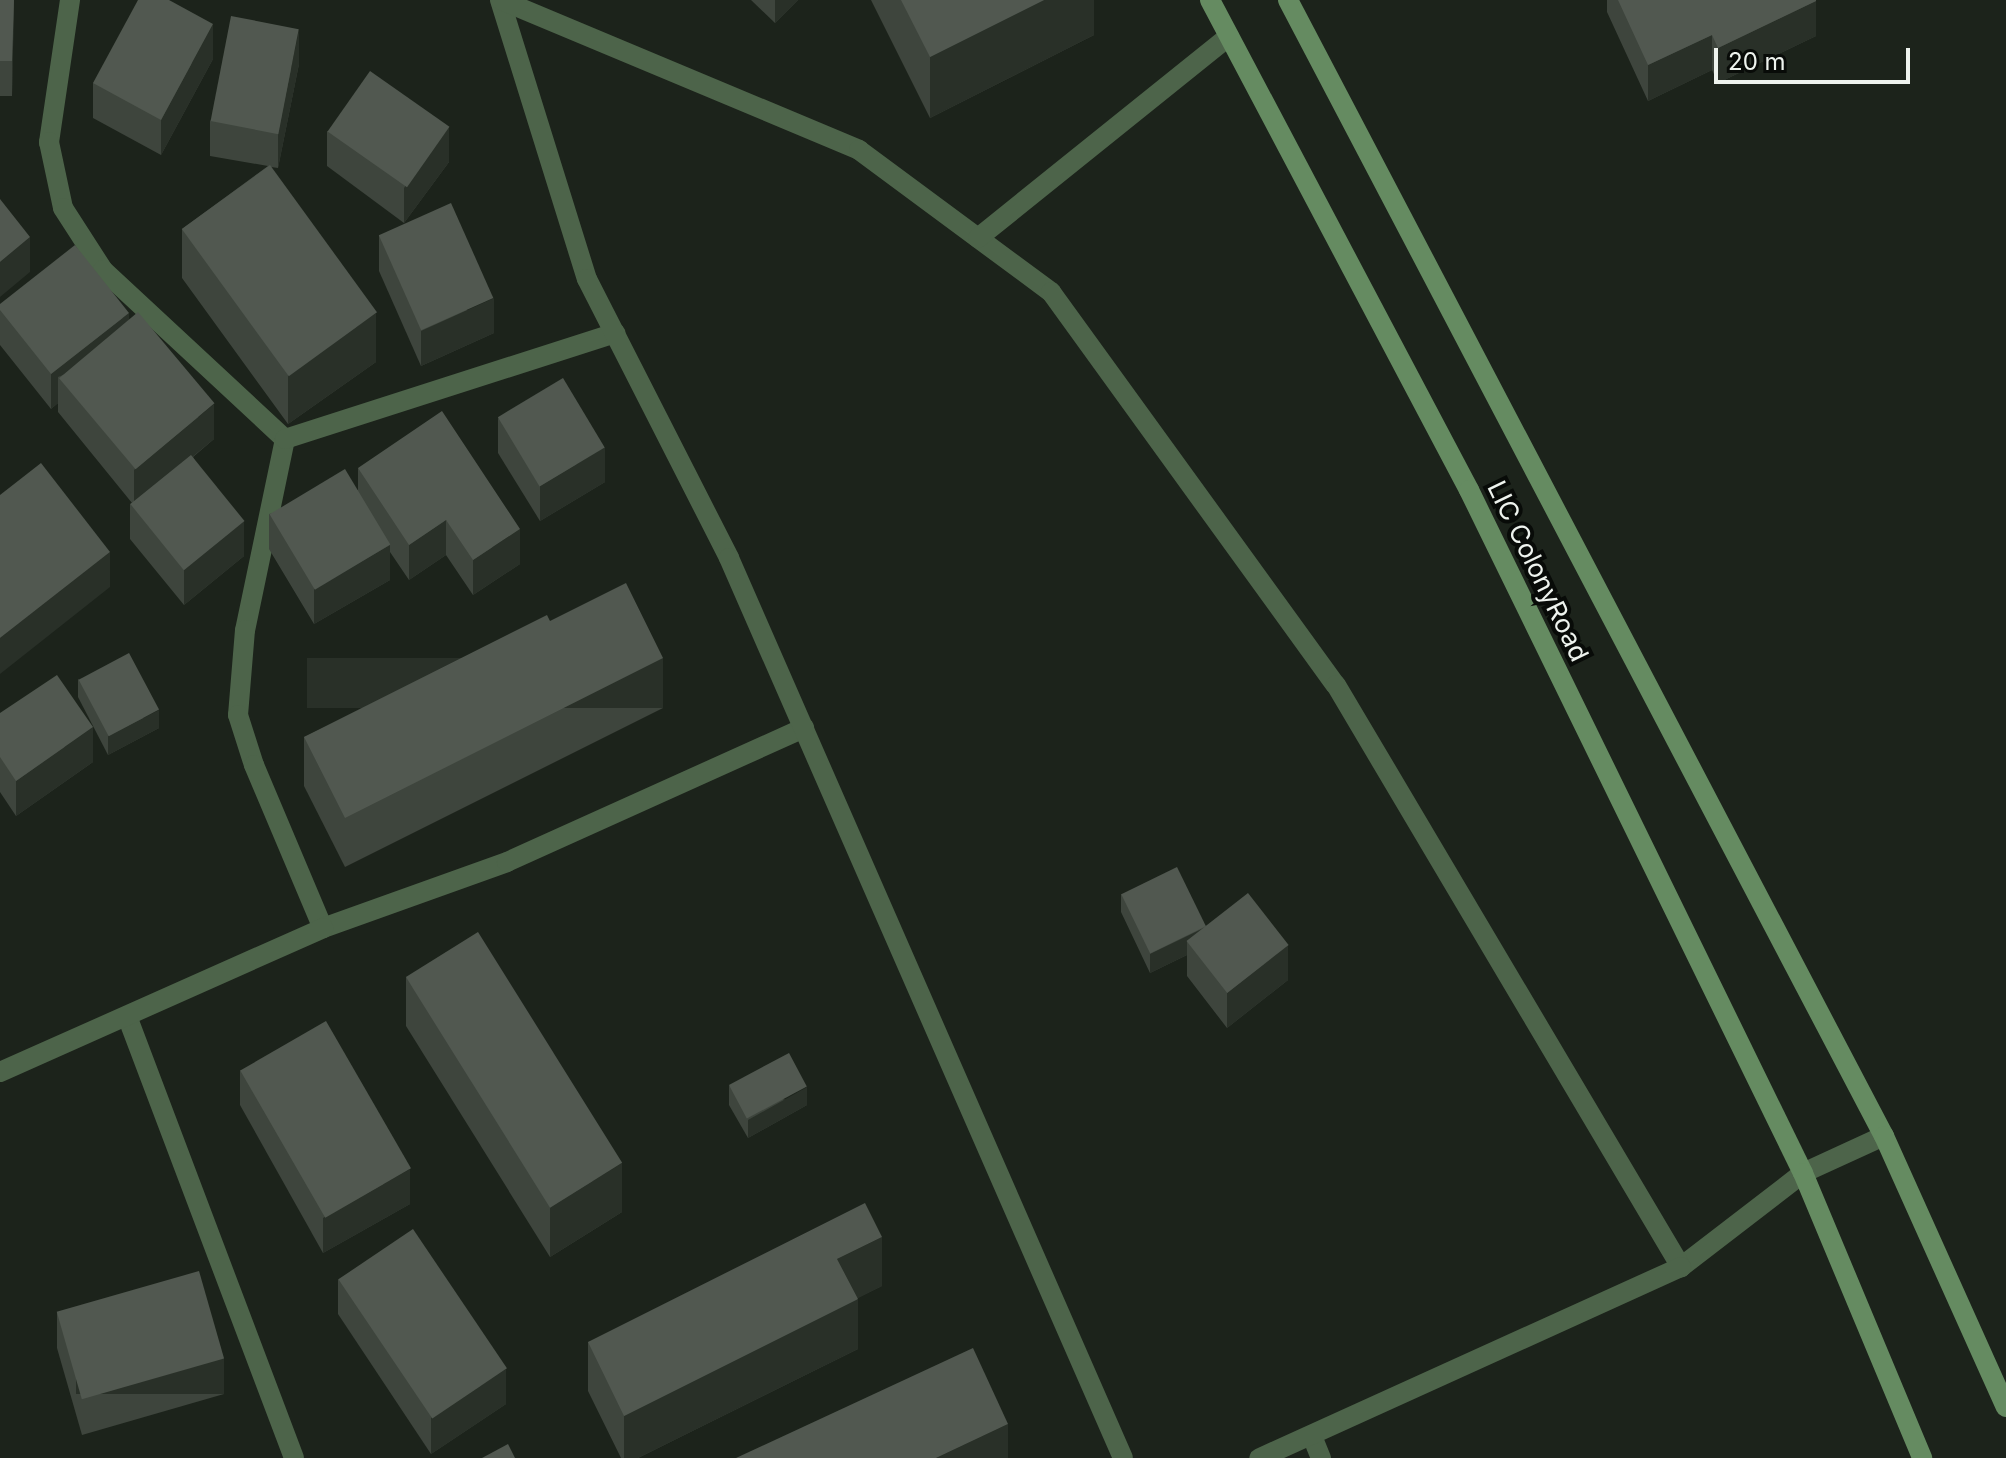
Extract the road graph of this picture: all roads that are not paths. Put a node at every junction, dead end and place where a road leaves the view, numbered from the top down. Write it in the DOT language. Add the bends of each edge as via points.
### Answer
graph roads {
  1 [pos="70,0"];
  2 [pos="501,0"];
  3 [pos="1210,0"];
  4 [pos="1288,0"];
  5 [pos="1229,36"];
  6 [pos="978,238"];
  7 [pos="615,333"];
  8 [pos="285,439"];
  9 [pos="804,728"];
  10 [pos="323,928"];
  11 [pos="127,1016"];
  12 [pos="0,1072"];
  13 [pos="1884,1136"];
  14 [pos="1803,1173"];
  15 [pos="1681,1267"];
  16 [pos="2006,1407"];
  17 [pos="1312,1436"];
  18 [pos="294,1458"];
  19 [pos="1123,1458"];
  20 [pos="1259,1458"];
  21 [pos="1321,1458"];
  22 [pos="1922,1458"];
  1 -- 8 [label="street" via="49,142 63,208 103,270"];
  2 -- 6 [label="street" via="859,150"];
  2 -- 7 [label="street" via="587,279"];
  3 -- 5 [label="main road, LIC ColonyRoad"];
  4 -- 13 [label="main road, LIC ColonyRoad"];
  5 -- 6 [label="street"];
  5 -- 14 [label="main road, LIC ColonyRoad" via="1469,490"];
  6 -- 15 [label="street" via="1051,292 1336,685"];
  7 -- 8 [label="street"];
  7 -- 9 [label="street" via="729,558"];
  8 -- 10 [label="street" via="245,630 238,715"];
  9 -- 10 [label="street" via="507,862"];
  9 -- 19 [label="street"];
  10 -- 11 [label="street"];
  11 -- 12 [label="street"];
  11 -- 18 [label="street"];
  13 -- 14 [label="street"];
  13 -- 16 [label="main road, LIC ColonyRoad"];
  14 -- 15 [label="street"];
  14 -- 22 [label="main road, LIC ColonyRoad"];
  15 -- 17 [label="street"];
  17 -- 20 [label="street"];
  17 -- 21 [label="street"];
}
